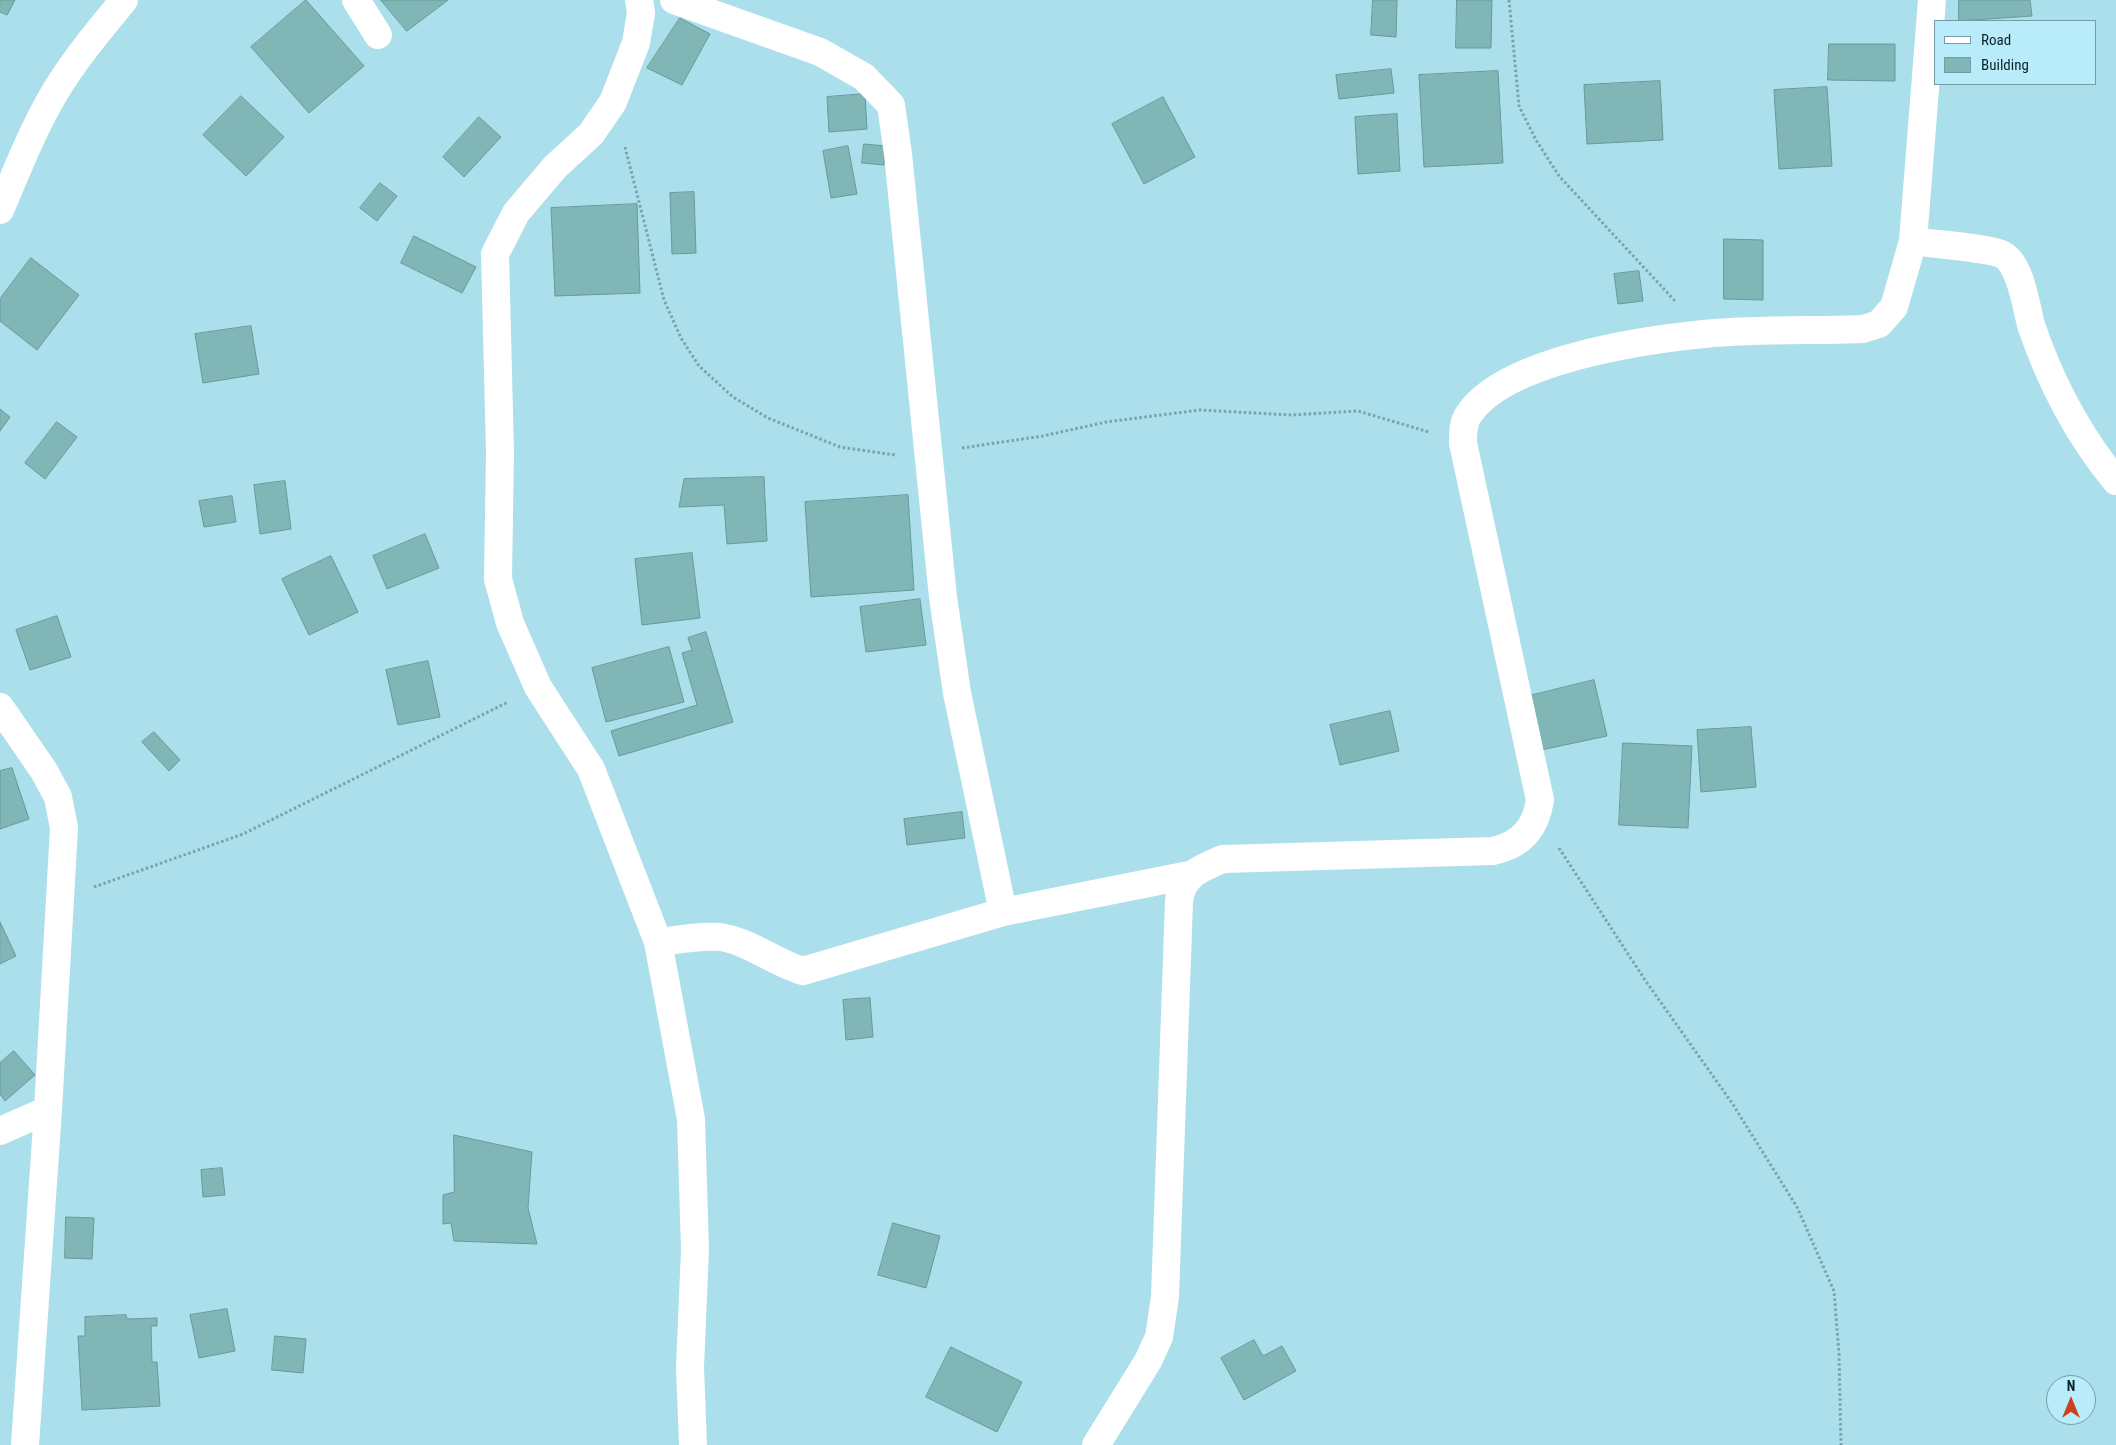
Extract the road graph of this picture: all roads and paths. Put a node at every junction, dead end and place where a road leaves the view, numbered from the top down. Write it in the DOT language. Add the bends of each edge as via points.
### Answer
graph roads {
  1 [pos="124,0"];
  2 [pos="356,0"];
  3 [pos="639,0"];
  4 [pos="674,0"];
  5 [pos="1509,0"];
  6 [pos="1932,0"];
  7 [pos="378,35"];
  8 [pos="613,102"];
  9 [pos="0,210"];
  10 [pos="1913,241"];
  11 [pos="1705,334"];
  12 [pos="1463,443"];
  13 [pos="930,459"];
  14 [pos="2116,481"];
  15 [pos="538,688"];
  16 [pos="0,707"];
  17 [pos="1538,816"];
  18 [pos="1190,875"];
  19 [pos="60,899"];
  20 [pos="1002,912"];
  21 [pos="658,942"];
  22 [pos="48,1110"];
  23 [pos="0,1131"];
  24 [pos="25,1445"];
  25 [pos="693,1445"];
  26 [pos="1096,1445"];
  27 [pos="1841,1445"];
  1 -- 9 [label="street" via="55,92"];
  2 -- 7 [label="street"];
  3 -- 8 [label="street" via="641,13 636,43"];
  4 -- 13 [label="street" via="820,52 864,77 890,104"];
  5 -- 11 [label="path" via="1519,106 1536,140 1559,176"];
  6 -- 10 [label="street"];
  8 -- 13 [label="path" via="664,300 681,338 699,366 733,397 768,418 840,447 908,459"];
  8 -- 15 [label="street" via="591,134 554,167 516,213 495,254 500,452 498,579 510,623"];
  10 -- 11 [label="street" via="1894,307 1872,328"];
  10 -- 14 [label="street" via="1998,253 2010,261 2016,270 2032,326 2058,393 2080,431"];
  11 -- 12 [label="street" via="1602,350 1550,363 1501,385 1468,415 1463,427"];
  12 -- 13 [label="path" via="1358,411 1291,415 1200,410 1106,422 1043,436 960,448"];
  12 -- 17 [label="street" via="1540,800"];
  13 -- 20 [label="street" via="943,597 957,693"];
  15 -- 19 [label="path" via="244,834"];
  15 -- 21 [label="street" via="591,770"];
  16 -- 19 [label="street" via="58,797 64,828"];
  17 -- 18 [label="street" via="1517,842 1494,851 1223,859"];
  17 -- 27 [label="path" via="1644,980 1732,1103 1798,1207 1834,1291"];
  18 -- 20 [label="street"];
  18 -- 26 [label="street" via="1183,884 1179,901 1165,1297 1159,1337 1148,1361"];
  19 -- 22 [label="street"];
  20 -- 21 [label="street" via="803,971 784,966 721,937"];
  21 -- 25 [label="street" via="692,1119 695,1250 690,1366"];
  22 -- 23 [label="street"];
  22 -- 24 [label="street"];
}
